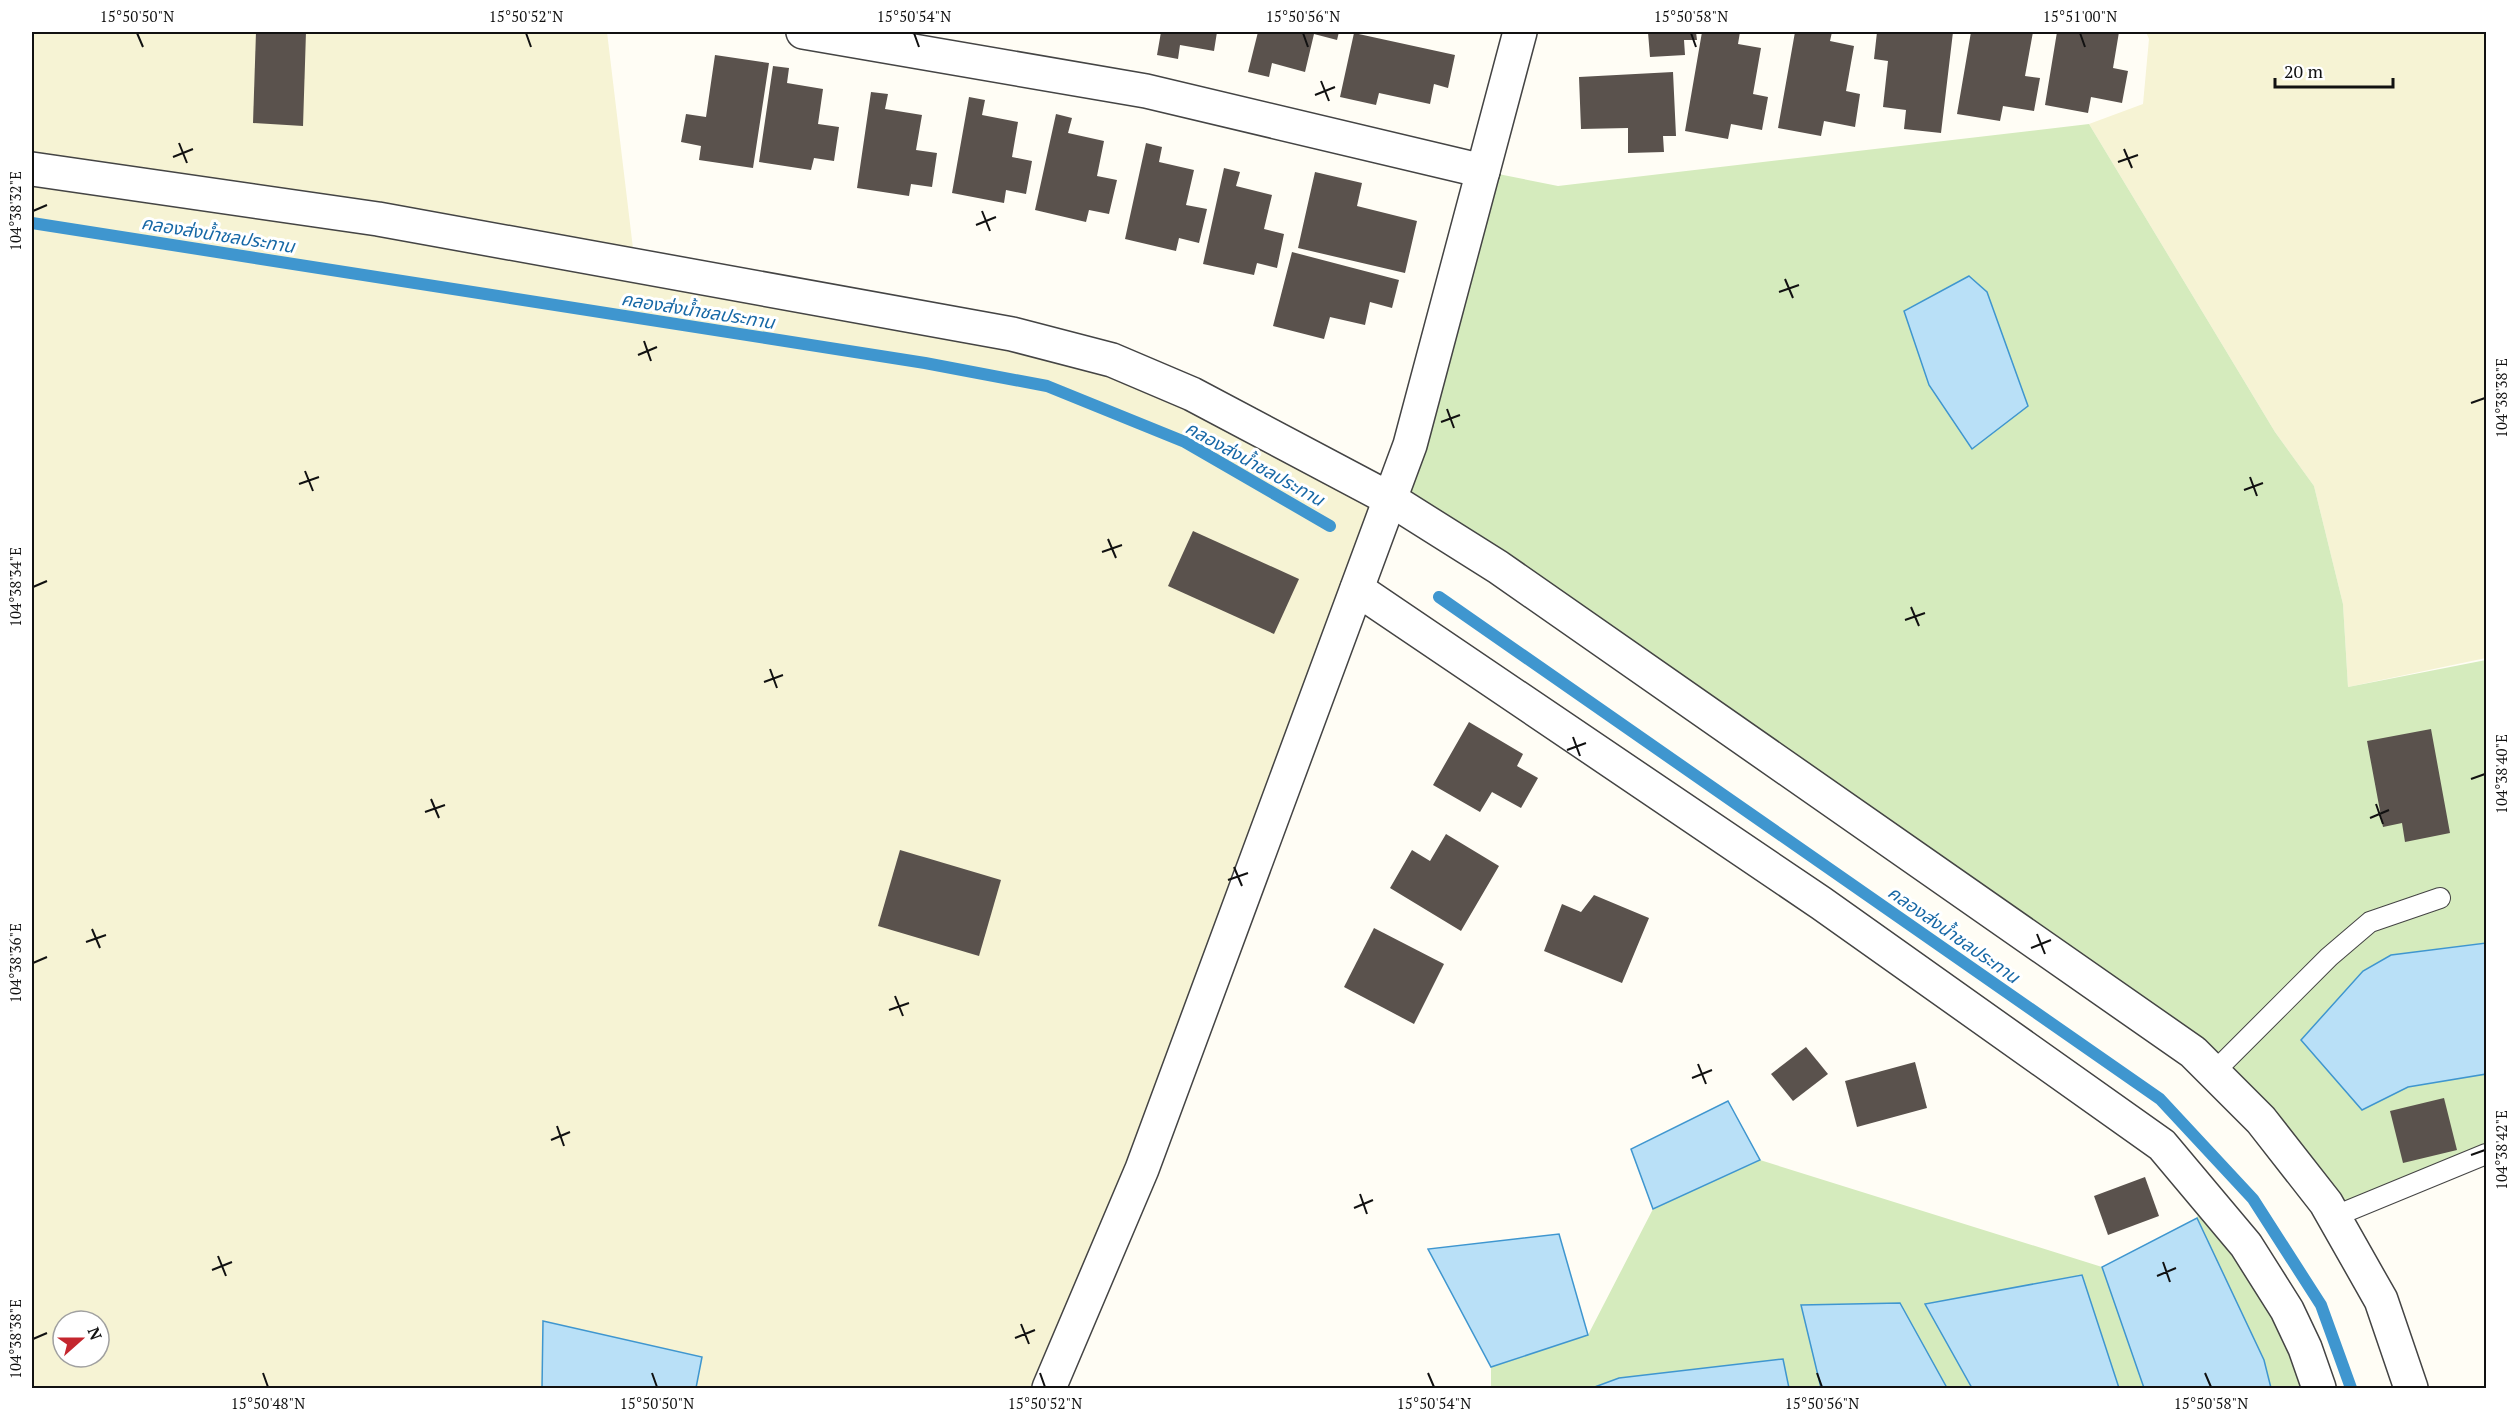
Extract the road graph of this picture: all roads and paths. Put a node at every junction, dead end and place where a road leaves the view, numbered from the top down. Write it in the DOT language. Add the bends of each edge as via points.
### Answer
graph roads {
  1 [pos="1520,32"];
  2 [pos="823,33"];
  3 [pos="32,169"];
  4 [pos="1483,171"];
  5 [pos="1390,499"];
  6 [pos="1357,589"];
  7 [pos="2440,898"];
  8 [pos="2214,1072"];
  9 [pos="2487,1154"];
  10 [pos="2334,1217"];
  11 [pos="1049,1389"];
  12 [pos="2319,1389"];
  13 [pos="2411,1389"];
  1 -- 4 [label="street"];
  2 -- 4 [label="street" via="1146,91"];
  3 -- 5 [label="street" via="378,219 1012,334 1112,360 1192,394"];
  4 -- 5 [label="street" via="1410,446"];
  5 -- 6 [label="street"];
  5 -- 8 [label="street" via="1498,567 2193,1052"];
  6 -- 11 [label="street" via="1142,1169"];
  6 -- 12 [label="street" via="1811,896 2162,1145 2246,1245 2287,1310"];
  7 -- 8 [label="lane" via="2370,922 2329,957"];
  8 -- 10 [label="street" via="2261,1120"];
  9 -- 10 [label="lane"];
  10 -- 13 [label="street" via="2381,1300"];
}
